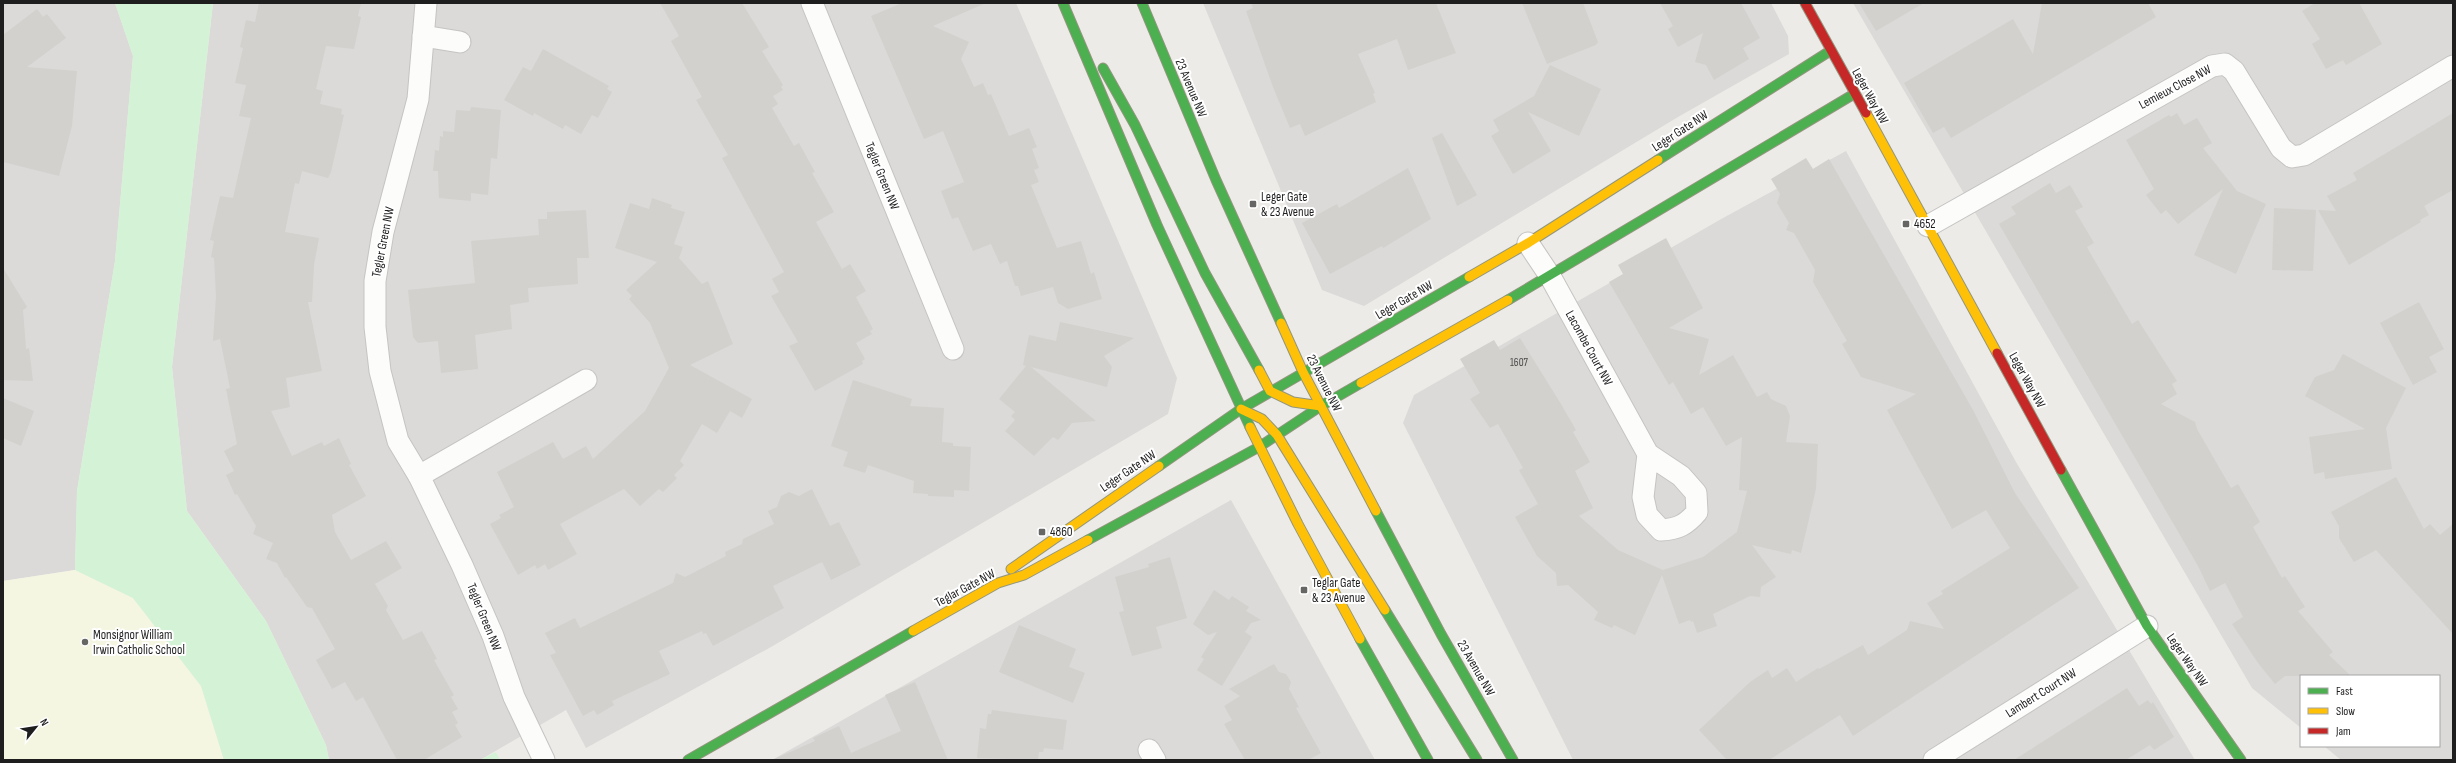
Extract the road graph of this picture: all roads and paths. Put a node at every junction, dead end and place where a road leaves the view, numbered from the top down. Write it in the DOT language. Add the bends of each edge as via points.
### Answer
graph roads {
  1 [pos="426,3"];
  2 [pos="812,3"];
  3 [pos="1064,3"];
  4 [pos="1142,3"];
  5 [pos="1805,3"];
  6 [pos="423,36"];
  7 [pos="460,42"];
  8 [pos="1830,51"];
  9 [pos="2453,66"];
  10 [pos="1854,94"];
  11 [pos="1928,226"];
  12 [pos="1528,243"];
  13 [pos="1550,276"];
  14 [pos="952,349"];
  15 [pos="1303,372"];
  16 [pos="586,380"];
  17 [pos="1270,391"];
  18 [pos="1320,406"];
  19 [pos="1241,409"];
  20 [pos="1277,435"];
  21 [pos="1259,447"];
  22 [pos="1648,454"];
  23 [pos="418,476"];
  24 [pos="998,583"];
  25 [pos="2147,626"];
  26 [pos="544,760"];
  27 [pos="688,760"];
  28 [pos="1428,760"];
  29 [pos="1477,760"];
  30 [pos="1513,760"];
  31 [pos="1934,760"];
  32 [pos="2241,760"];
  1 -- 6 [label="street, Tegler Green NW"];
  2 -- 14 [label="street, Tegler Green NW"];
  3 -- 17 [label="street" via="1135,125 1205,273"];
  3 -- 19 [label="street" via="1150,212"];
  4 -- 15 [label="street, 23 Avenue NW" via="1216,180"];
  5 -- 8 [label="street, Leger Way NW"];
  6 -- 7 [label="street"];
  6 -- 23 [label="street, Tegler Green NW" via="418,99 384,232 375,281 375,328 380,371 398,441"];
  8 -- 10 [label="street, Leger Way NW"];
  8 -- 12 [label="street, Leger Gate NW"];
  9 -- 11 [label="street, Lemieux Close NW" via="2304,155 2292,157 2281,148 2234,71 2225,64 2212,66"];
  10 -- 11 [label="street, Leger Way NW"];
  10 -- 13 [label="street"];
  11 -- 25 [label="street, Leger Way NW"];
  12 -- 13 [label="street, Lacombe Court NW"];
  12 -- 15 [label="street, Leger Gate NW"];
  13 -- 18 [label="street"];
  13 -- 22 [label="street, Lacombe Court NW"];
  15 -- 17 [label="street, Leger Gate NW"];
  15 -- 18 [label="street, 23 Avenue NW"];
  16 -- 23 [label="street"];
  17 -- 18 [label="street" via="1294,402"];
  17 -- 19 [label="street, Leger Gate NW"];
  18 -- 20 [label="street"];
  18 -- 30 [label="street, 23 Avenue NW" via="1441,634"];
  19 -- 20 [label="street" via="1262,419"];
  19 -- 21 [label="street"];
  19 -- 24 [label="street, Leger Gate NW" via="1018,562"];
  20 -- 21 [label="street"];
  20 -- 29 [label="street"];
  21 -- 24 [label="street, Teglar Gate NW" via="1024,575"];
  21 -- 28 [label="street" via="1376,668"];
  23 -- 26 [label="street, Tegler Green NW" via="462,565 493,636 514,697"];
  24 -- 27 [label="street, Teglar Gate NW"];
  25 -- 31 [label="street, Lambert Court NW"];
  25 -- 32 [label="street, Leger Way NW"];
}
